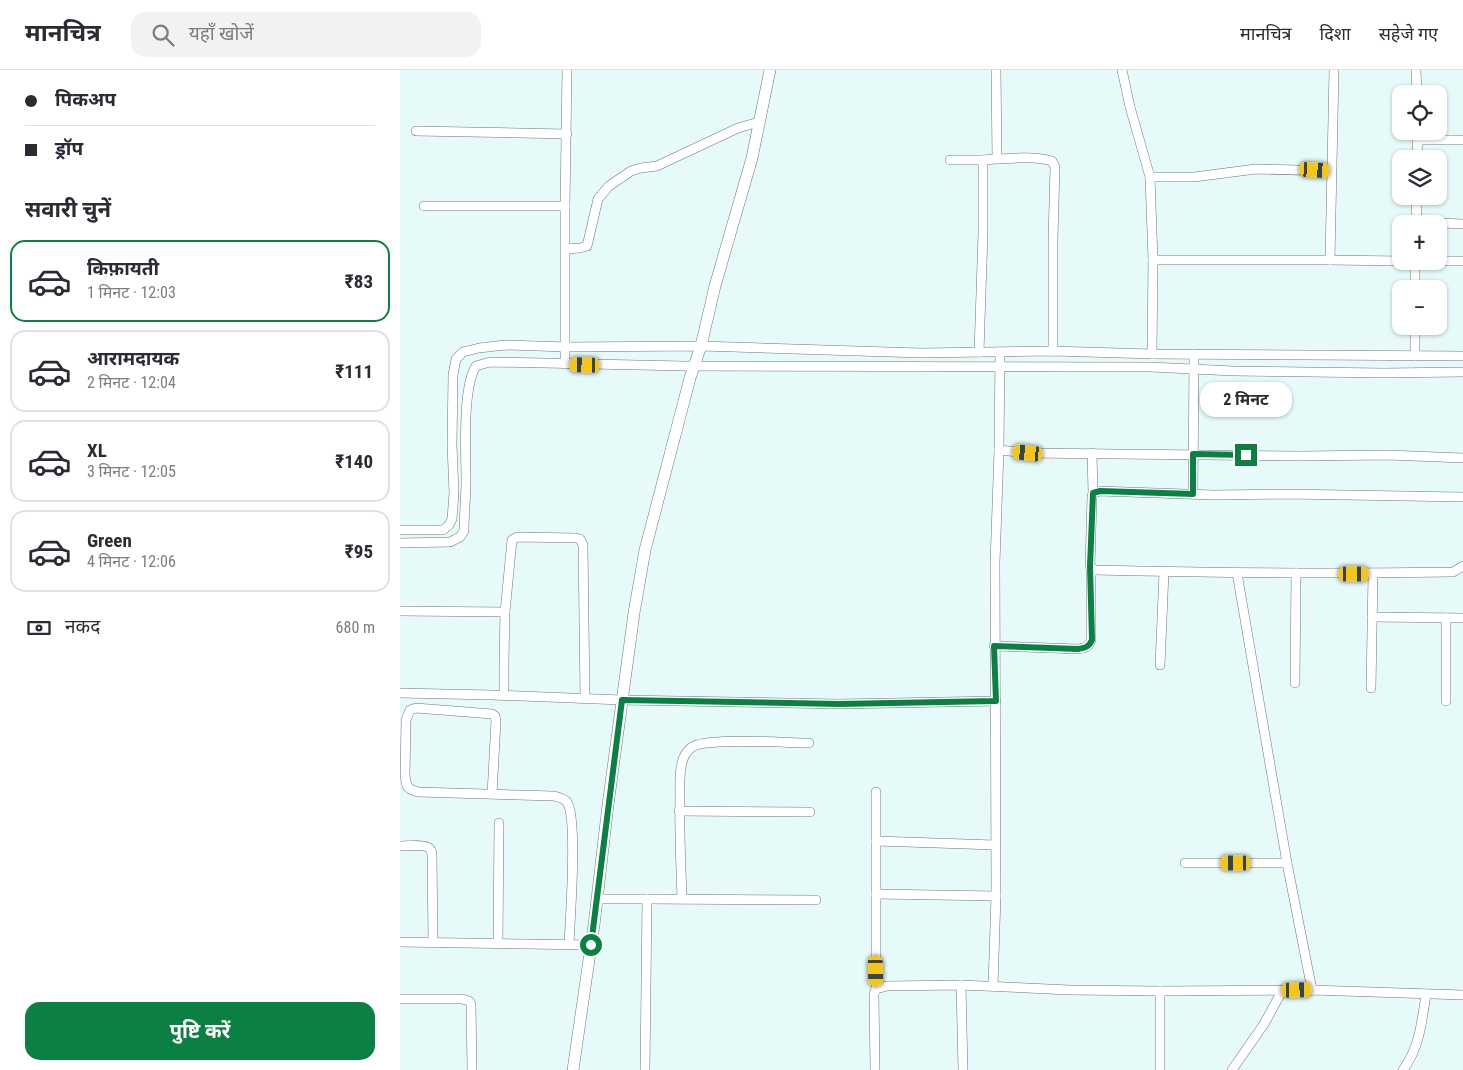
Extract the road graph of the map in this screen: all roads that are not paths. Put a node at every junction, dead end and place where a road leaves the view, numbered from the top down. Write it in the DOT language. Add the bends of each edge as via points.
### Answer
graph roads {
  1 [pos="567,70"];
  2 [pos="770,70"];
  3 [pos="996,70"];
  4 [pos="1122,70"];
  5 [pos="1334,70"];
  6 [pos="1416,70"];
  7 [pos="1417,85"];
  8 [pos="759,122"];
  9 [pos="416,131"];
  10 [pos="567,134"];
  11 [pos="1447,139"];
  12 [pos="1463,140"];
  13 [pos="997,158"];
  14 [pos="950,160"];
  15 [pos="983,160"];
  16 [pos="1332,171"];
  17 [pos="1150,177"];
  18 [pos="424,206"];
  19 [pos="565,206"];
  20 [pos="1447,224"];
  21 [pos="1463,224"];
  22 [pos="566,249"];
  23 [pos="1153,260"];
  24 [pos="1330,260"];
  25 [pos="1392,261"];
  26 [pos="1447,261"];
  27 [pos="1463,261"];
  28 [pos="1415,335"];
  29 [pos="701,346"];
  30 [pos="566,347"];
  31 [pos="1053,351"];
  32 [pos="463,352"];
  33 [pos="979,352"];
  34 [pos="1000,352"];
  35 [pos="1152,354"];
  36 [pos="1194,354"];
  37 [pos="1415,356"];
  38 [pos="1463,356"];
  39 [pos="565,364"];
  40 [pos="476,366"];
  41 [pos="695,366"];
  42 [pos="999,367"];
  43 [pos="1194,369"];
  44 [pos="1463,372"];
  45 [pos="999,450"];
  46 [pos="1092,453"];
  47 [pos="1193,454"];
  48 [pos="1463,458"];
  49 [pos="1093,493"];
  50 [pos="1193,494"];
  51 [pos="1463,497"];
  52 [pos="449,525"];
  53 [pos="400,530"];
  54 [pos="460,537"];
  55 [pos="400,543"];
  56 [pos="1463,566"];
  57 [pos="1091,568"];
  58 [pos="1164,572"];
  59 [pos="1237,573"];
  60 [pos="1296,573"];
  61 [pos="1373,574"];
  62 [pos="400,611"];
  63 [pos="505,612"];
  64 [pos="1372,617"];
  65 [pos="1446,618"];
  66 [pos="1463,618"];
  67 [pos="994,646"];
  68 [pos="1160,665"];
  69 [pos="1295,683"];
  70 [pos="1371,688"];
  71 [pos="400,693"];
  72 [pos="504,695"];
  73 [pos="585,699"];
  74 [pos="622,700"];
  75 [pos="996,701"];
  76 [pos="1446,701"];
  77 [pos="809,743"];
  78 [pos="876,792"];
  79 [pos="492,794"];
  80 [pos="679,811"];
  81 [pos="810,812"];
  82 [pos="499,823"];
  83 [pos="876,841"];
  84 [pos="995,845"];
  85 [pos="400,846"];
  86 [pos="1185,863"];
  87 [pos="1287,863"];
  88 [pos="876,894"];
  89 [pos="996,896"];
  90 [pos="597,899"];
  91 [pos="647,899"];
  92 [pos="682,899"];
  93 [pos="816,900"];
  94 [pos="400,942"];
  95 [pos="433,942"];
  96 [pos="498,944"];
  97 [pos="569,944"];
  98 [pos="591,945"];
  99 [pos="962,985"];
  100 [pos="993,986"];
  101 [pos="876,989"];
  102 [pos="1312,990"];
  103 [pos="1160,991"];
  104 [pos="1282,991"];
  105 [pos="1426,994"];
  106 [pos="1463,995"];
  107 [pos="400,999"];
  108 [pos="1405,1069"];
  109 [pos="472,1070"];
  110 [pos="573,1070"];
  111 [pos="644,1070"];
  112 [pos="875,1070"];
  113 [pos="963,1070"];
  114 [pos="1160,1070"];
  115 [pos="1232,1070"];
  1 -- 10 [label="street"];
  2 -- 8 [label="street"];
  3 -- 13 [label="street"];
  4 -- 17 [label="street"];
  5 -- 16 [label="street"];
  6 -- 7 [label="street"];
  8 -- 22 [label="street" via="738,128 657,166 631,171 609,186 598,199 587,246"];
  8 -- 29 [label="street"];
  9 -- 10 [label="street"];
  10 -- 19 [label="street"];
  11 -- 12 [label="street"];
  13 -- 15 [label="street"];
  13 -- 31 [label="street" via="1045,160 1055,167"];
  14 -- 15 [label="street"];
  15 -- 33 [label="street"];
  16 -- 17 [label="street" via="1256,169 1194,177"];
  16 -- 24 [label="street"];
  17 -- 23 [label="street"];
  18 -- 19 [label="street"];
  19 -- 22 [label="street"];
  20 -- 21 [label="street"];
  22 -- 30 [label="street"];
  23 -- 24 [label="street"];
  23 -- 35 [label="street"];
  24 -- 25 [label="street"];
  26 -- 27 [label="street"];
  28 -- 37 [label="street"];
  29 -- 30 [label="street"];
  29 -- 33 [label="street"];
  29 -- 41 [label="street"];
  30 -- 32 [label="street" via="505,345"];
  30 -- 39 [label="street"];
  31 -- 34 [label="street"];
  31 -- 35 [label="street"];
  32 -- 40 [label="street"];
  32 -- 52 [label="street" via="456,359 453,375 454,493"];
  33 -- 34 [label="street"];
  34 -- 42 [label="street"];
  35 -- 36 [label="street"];
  36 -- 37 [label="street"];
  36 -- 43 [label="street"];
  37 -- 38 [label="street"];
  39 -- 40 [label="street" via="498,361"];
  39 -- 41 [label="street"];
  40 -- 54 [label="street" via="470,379 466,418 464,531"];
  41 -- 42 [label="street"];
  41 -- 74 [label="street" via="645,550"];
  42 -- 43 [label="street"];
  42 -- 45 [label="street"];
  43 -- 44 [label="street"];
  43 -- 47 [label="street"];
  45 -- 46 [label="street"];
  45 -- 67 [label="street"];
  46 -- 47 [label="street"];
  46 -- 49 [label="street"];
  47 -- 48 [label="street"];
  47 -- 50 [label="street"];
  49 -- 50 [label="street"];
  49 -- 57 [label="street"];
  50 -- 51 [label="street"];
  52 -- 53 [label="street" via="443,530"];
  52 -- 54 [label="street"];
  54 -- 55 [label="street" via="450,542"];
  56 -- 61 [label="street" via="1453,572"];
  57 -- 58 [label="street"];
  57 -- 67 [label="street" via="1092,640 1086,648"];
  58 -- 59 [label="street"];
  58 -- 68 [label="street"];
  59 -- 60 [label="street"];
  59 -- 87 [label="street"];
  60 -- 61 [label="street"];
  60 -- 69 [label="street"];
  61 -- 64 [label="street"];
  62 -- 63 [label="street"];
  63 -- 72 [label="street"];
  63 -- 73 [label="street" via="512,540 517,537 580,539 583,545"];
  64 -- 65 [label="street"];
  64 -- 70 [label="street"];
  65 -- 66 [label="street"];
  65 -- 76 [label="street"];
  67 -- 75 [label="street"];
  71 -- 72 [label="street"];
  72 -- 73 [label="street"];
  73 -- 74 [label="street"];
  74 -- 75 [label="street" via="839,704"];
  74 -- 90 [label="street"];
  75 -- 84 [label="street"];
  77 -- 80 [label="street" via="744,741 692,747 682,761"];
  78 -- 83 [label="street"];
  79 -- 79 [label="street" via="418,792 410,789 405,781 406,720 410,710 495,716"];
  79 -- 97 [label="street" via="554,796 567,802 573,830"];
  80 -- 81 [label="street"];
  80 -- 92 [label="street"];
  82 -- 96 [label="street"];
  83 -- 84 [label="street"];
  83 -- 88 [label="street"];
  84 -- 89 [label="street"];
  85 -- 95 [label="street" via="422,846 431,850"];
  86 -- 87 [label="street"];
  87 -- 102 [label="street"];
  88 -- 89 [label="street"];
  88 -- 101 [label="street"];
  89 -- 100 [label="street"];
  90 -- 91 [label="street"];
  90 -- 98 [label="street"];
  91 -- 92 [label="street"];
  91 -- 111 [label="street"];
  92 -- 93 [label="street"];
  94 -- 95 [label="street"];
  95 -- 96 [label="street"];
  96 -- 97 [label="street"];
  97 -- 98 [label="street"];
  98 -- 110 [label="street"];
  99 -- 100 [label="street"];
  99 -- 101 [label="street"];
  99 -- 113 [label="street"];
  100 -- 103 [label="street"];
  101 -- 112 [label="street"];
  102 -- 104 [label="street"];
  102 -- 105 [label="street"];
  103 -- 104 [label="street"];
  103 -- 114 [label="street"];
  104 -- 115 [label="street"];
  105 -- 106 [label="street"];
  105 -- 108 [label="street" via="1418,1041"];
  107 -- 109 [label="street" via="469,1001"];
}
